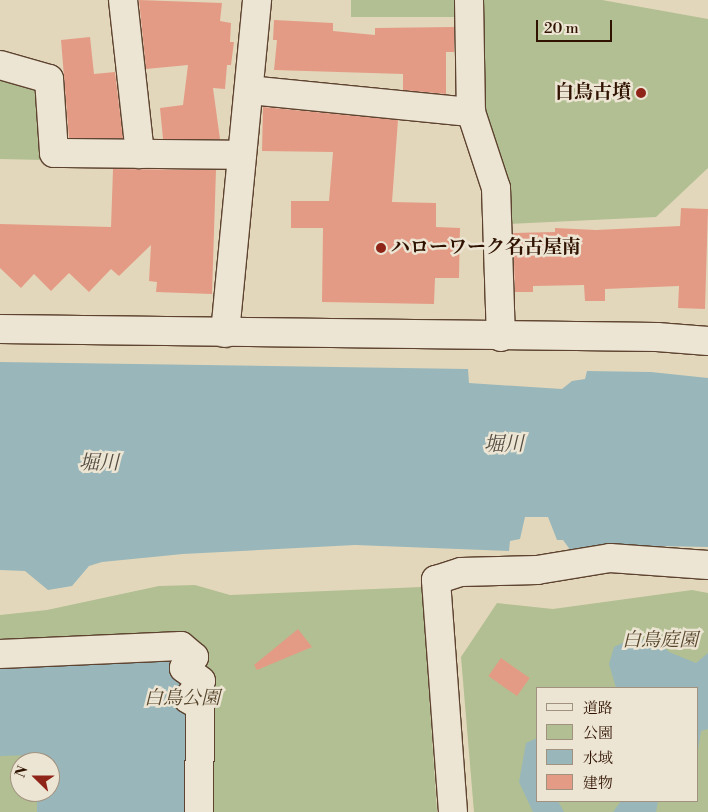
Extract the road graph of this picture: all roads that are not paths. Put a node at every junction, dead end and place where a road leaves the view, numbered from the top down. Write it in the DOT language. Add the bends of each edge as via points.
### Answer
graph roads {
  1 [pos="123,0"];
  2 [pos="257,0"];
  3 [pos="469,0"];
  4 [pos="0,65"];
  5 [pos="249,90"];
  6 [pos="471,112"];
  7 [pos="140,154"];
  8 [pos="242,155"];
  9 [pos="0,329"];
  10 [pos="225,333"];
  11 [pos="501,337"];
  12 [pos="708,341"];
  13 [pos="708,565"];
  14 [pos="0,654"];
  15 [pos="199,812"];
  16 [pos="453,812"];
  1 -- 7 [label="street"];
  2 -- 5 [label="street"];
  3 -- 6 [label="street"];
  4 -- 7 [label="street" via="49,79 54,153"];
  5 -- 6 [label="street"];
  5 -- 8 [label="street"];
  6 -- 11 [label="street" via="496,188"];
  7 -- 8 [label="street"];
  8 -- 10 [label="street"];
  9 -- 10 [label="street"];
  10 -- 11 [label="street"];
  11 -- 12 [label="street" via="657,337"];
  13 -- 16 [label="street" via="610,558 537,570 461,572 436,580"];
  14 -- 15 [label="street" via="181,646 194,657 184,668 201,681 188,699 200,706"];
}
